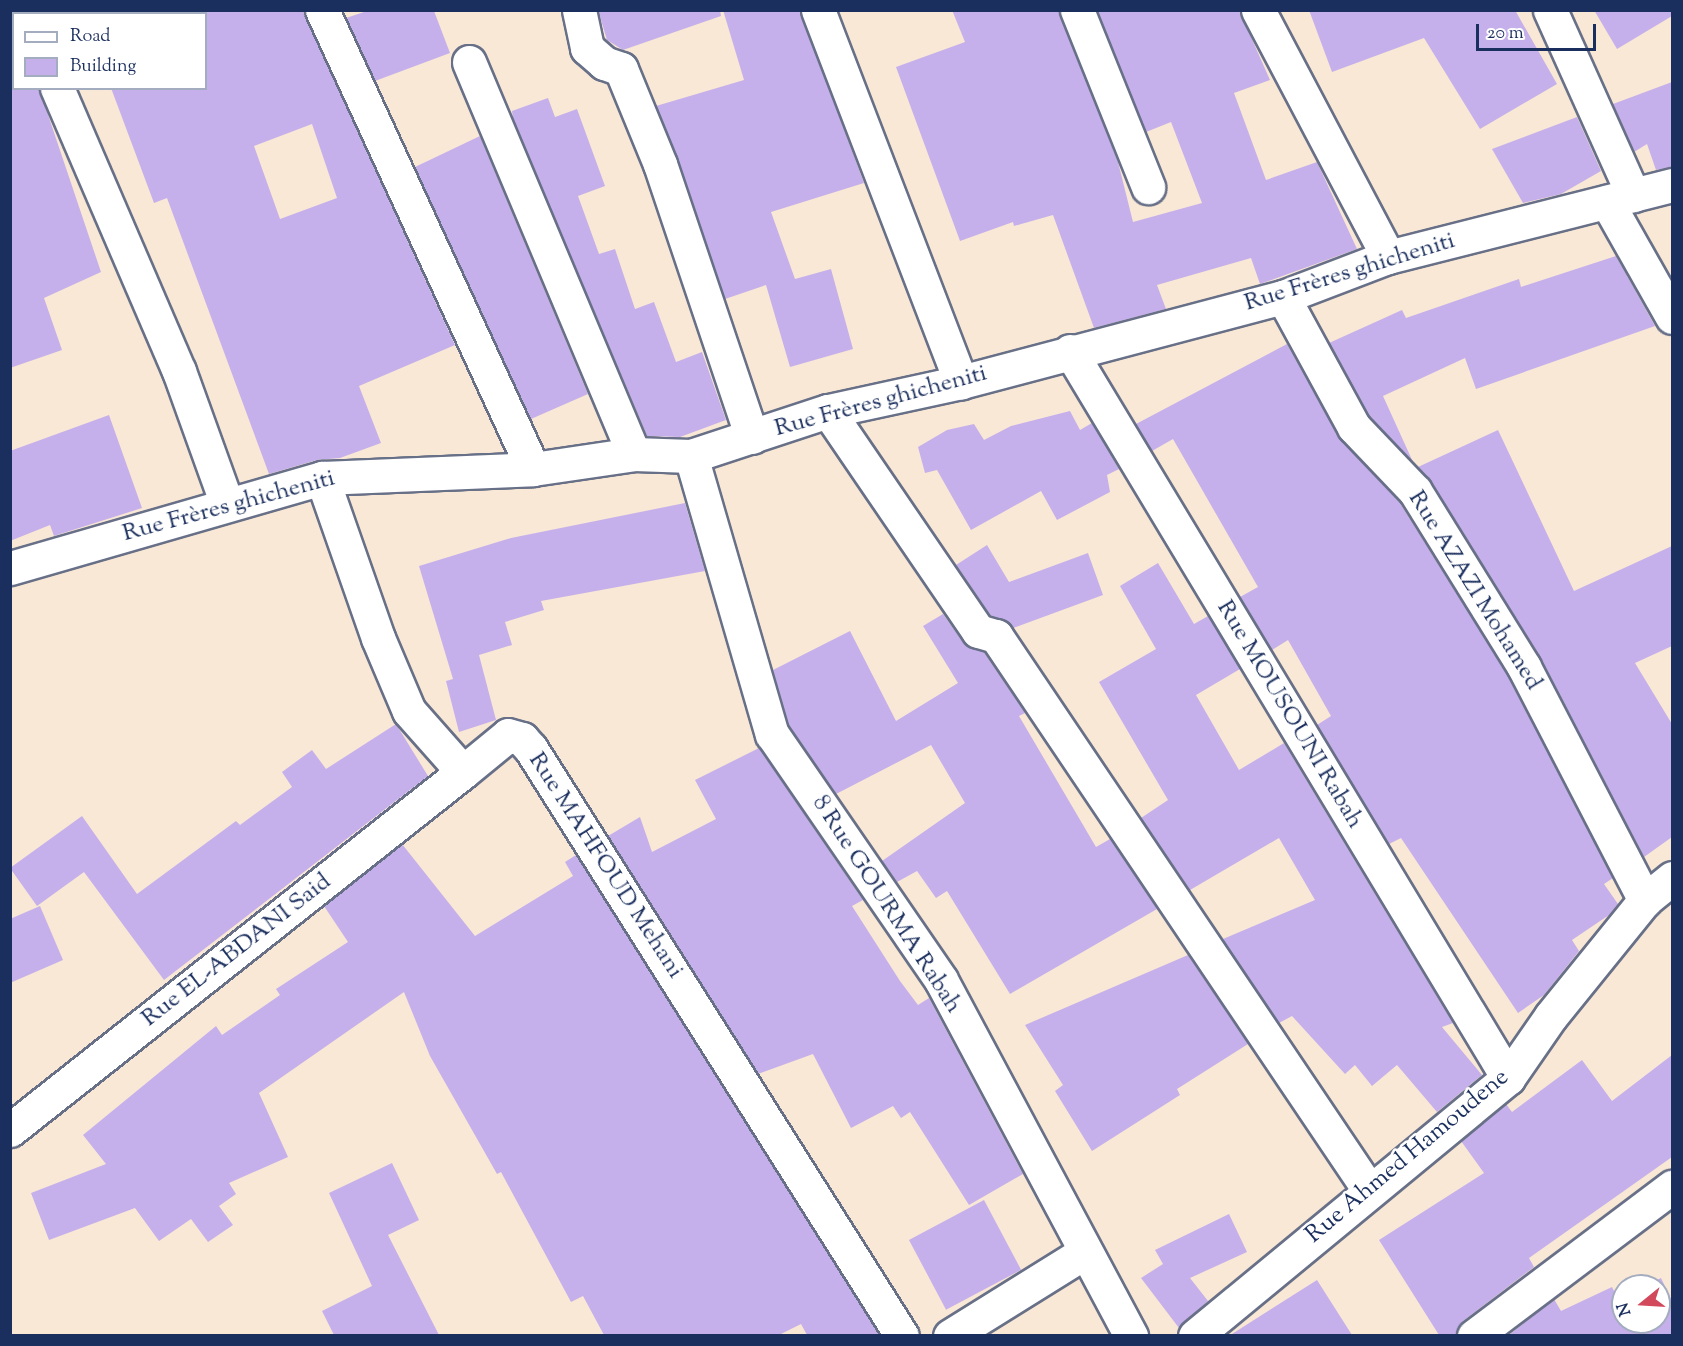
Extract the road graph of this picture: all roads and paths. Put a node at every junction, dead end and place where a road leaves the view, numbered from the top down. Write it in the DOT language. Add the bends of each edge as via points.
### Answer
graph roads {
  1 [pos="322,10"];
  2 [pos="579,10"];
  3 [pos="818,10"];
  4 [pos="1077,10"];
  5 [pos="1258,10"];
  6 [pos="1550,10"];
  7 [pos="469,62"];
  8 [pos="58,90"];
  9 [pos="1672,185"];
  10 [pos="1148,187"];
  11 [pos="1620,199"];
  12 [pos="1388,257"];
  13 [pos="1283,297"];
  14 [pos="1672,317"];
  15 [pos="1070,351"];
  16 [pos="961,382"];
  17 [pos="828,411"];
  18 [pos="752,437"];
  19 [pos="634,454"];
  20 [pos="691,456"];
  21 [pos="534,469"];
  22 [pos="322,478"];
  23 [pos="227,504"];
  24 [pos="10,568"];
  25 [pos="464,772"];
  26 [pos="1672,878"];
  27 [pos="1645,900"];
  28 [pos="1508,1078"];
  29 [pos="10,1130"];
  30 [pos="1672,1187"];
  31 [pos="1370,1190"];
  32 [pos="1085,1252"];
  33 [pos="902,1335"];
  34 [pos="950,1335"];
  35 [pos="1131,1335"];
  36 [pos="1194,1335"];
  37 [pos="1474,1335"];
  1 -- 21 [label="street"];
  2 -- 18 [label="street" via="587,48 604,63 621,69 660,164"];
  3 -- 16 [label="street"];
  4 -- 10 [label="street"];
  5 -- 12 [label="street"];
  6 -- 11 [label="street"];
  7 -- 19 [label="street"];
  8 -- 23 [label="street" via="179,371"];
  9 -- 11 [label="street, Rue Frères ghicheniti"];
  11 -- 12 [label="street, Rue Frères ghicheniti"];
  11 -- 14 [label="street"];
  12 -- 13 [label="street, Rue Frères ghicheniti"];
  13 -- 15 [label="street, Rue Frères ghicheniti"];
  13 -- 27 [label="street, Rue AZAZI Mohamed" via="1354,427 1415,491 1524,667"];
  15 -- 16 [label="street, Rue Frères ghicheniti"];
  15 -- 28 [label="street, Rue MOUSOUNI Rabah"];
  16 -- 17 [label="street, Rue Frères ghicheniti"];
  17 -- 18 [label="street, Rue Frères ghicheniti"];
  17 -- 31 [label="street" via="978,631 996,636"];
  18 -- 20 [label="street, Rue Frères ghicheniti"];
  19 -- 20 [label="street, Rue Frères ghicheniti"];
  19 -- 21 [label="street, Rue Frères ghicheniti"];
  20 -- 32 [label="street, 8 Rue GOURMA Rabah" via="772,734 941,980"];
  21 -- 22 [label="street, Rue Frères ghicheniti"];
  22 -- 23 [label="street, Rue Frères ghicheniti"];
  22 -- 25 [label="street" via="378,638 409,711"];
  23 -- 24 [label="street, Rue Frères ghicheniti"];
  25 -- 29 [label="street, Rue EL-ABDANI Said"];
  25 -- 33 [label="street, Rue MAHFOUD Mehani" via="508,735 522,739 531,749"];
  26 -- 27 [label="street, Rue Ahmed Hamoudene"];
  27 -- 28 [label="street, Rue Ahmed Hamoudene" via="1551,1016"];
  28 -- 31 [label="street, Rue Ahmed Hamoudene"];
  30 -- 37 [label="street"];
  31 -- 36 [label="street, Rue Ahmed Hamoudene"];
  32 -- 34 [label="street"];
  32 -- 35 [label="street, 8 Rue GOURMA Rabah"];
}
